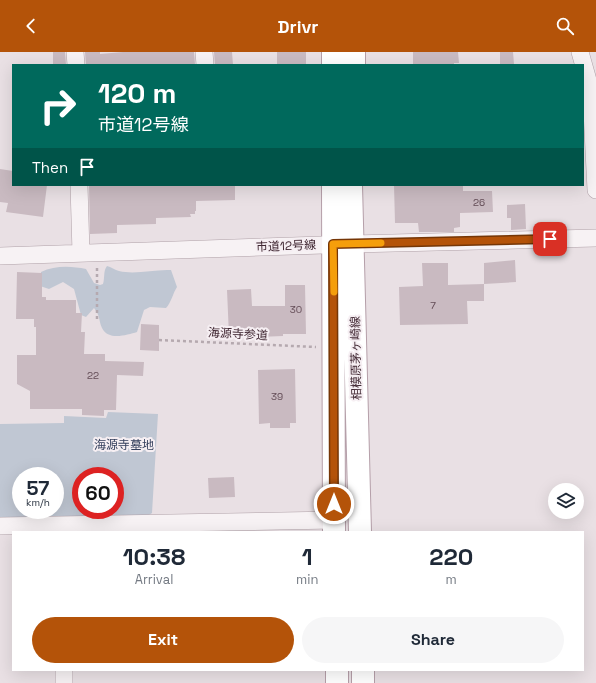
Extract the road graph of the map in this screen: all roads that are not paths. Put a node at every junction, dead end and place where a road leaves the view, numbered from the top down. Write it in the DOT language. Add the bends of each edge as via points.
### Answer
graph roads {
  1 [pos="76,52"];
  2 [pos="204,52"];
  3 [pos="333,52"];
  4 [pos="354,52"];
  5 [pos="580,52"];
  6 [pos="76,64"];
  7 [pos="205,64"];
  8 [pos="333,64"];
  9 [pos="354,64"];
  10 [pos="583,64"];
  11 [pos="584,66"];
  12 [pos="79,186"];
  13 [pos="333,186"];
  14 [pos="351,186"];
  15 [pos="596,190"];
  16 [pos="596,238"];
  17 [pos="343,244"];
  18 [pos="81,253"];
  19 [pos="0,256"];
  20 [pos="334,526"];
  21 [pos="10,528"];
  22 [pos="360,531"];
  23 [pos="64,671"];
  24 [pos="337,671"];
  25 [pos="363,671"];
  26 [pos="64,683"];
  27 [pos="337,683"];
  28 [pos="364,683"];
  1 -- 6 [label="street"];
  2 -- 7 [label="street"];
  3 -- 8 [label="main road"];
  4 -- 9 [label="main road"];
  5 -- 10 [label="street"];
  11 -- 15 [label="street" via="591,91"];
  12 -- 18 [label="street"];
  13 -- 17 [label="main road, 相模原茅ヶ崎線"];
  14 -- 17 [label="main road, 相模原茅ヶ崎線"];
  16 -- 17 [label="street, 市道12号線"];
  17 -- 18 [label="street, 市道12号線"];
  17 -- 20 [label="main road, 相模原茅ヶ崎線"];
  17 -- 22 [label="main road, 相模原茅ヶ崎線"];
  18 -- 19 [label="street, 市道12号線"];
  20 -- 21 [label="street"];
  23 -- 26 [label="street"];
  24 -- 27 [label="main road"];
  25 -- 28 [label="main road"];
}
